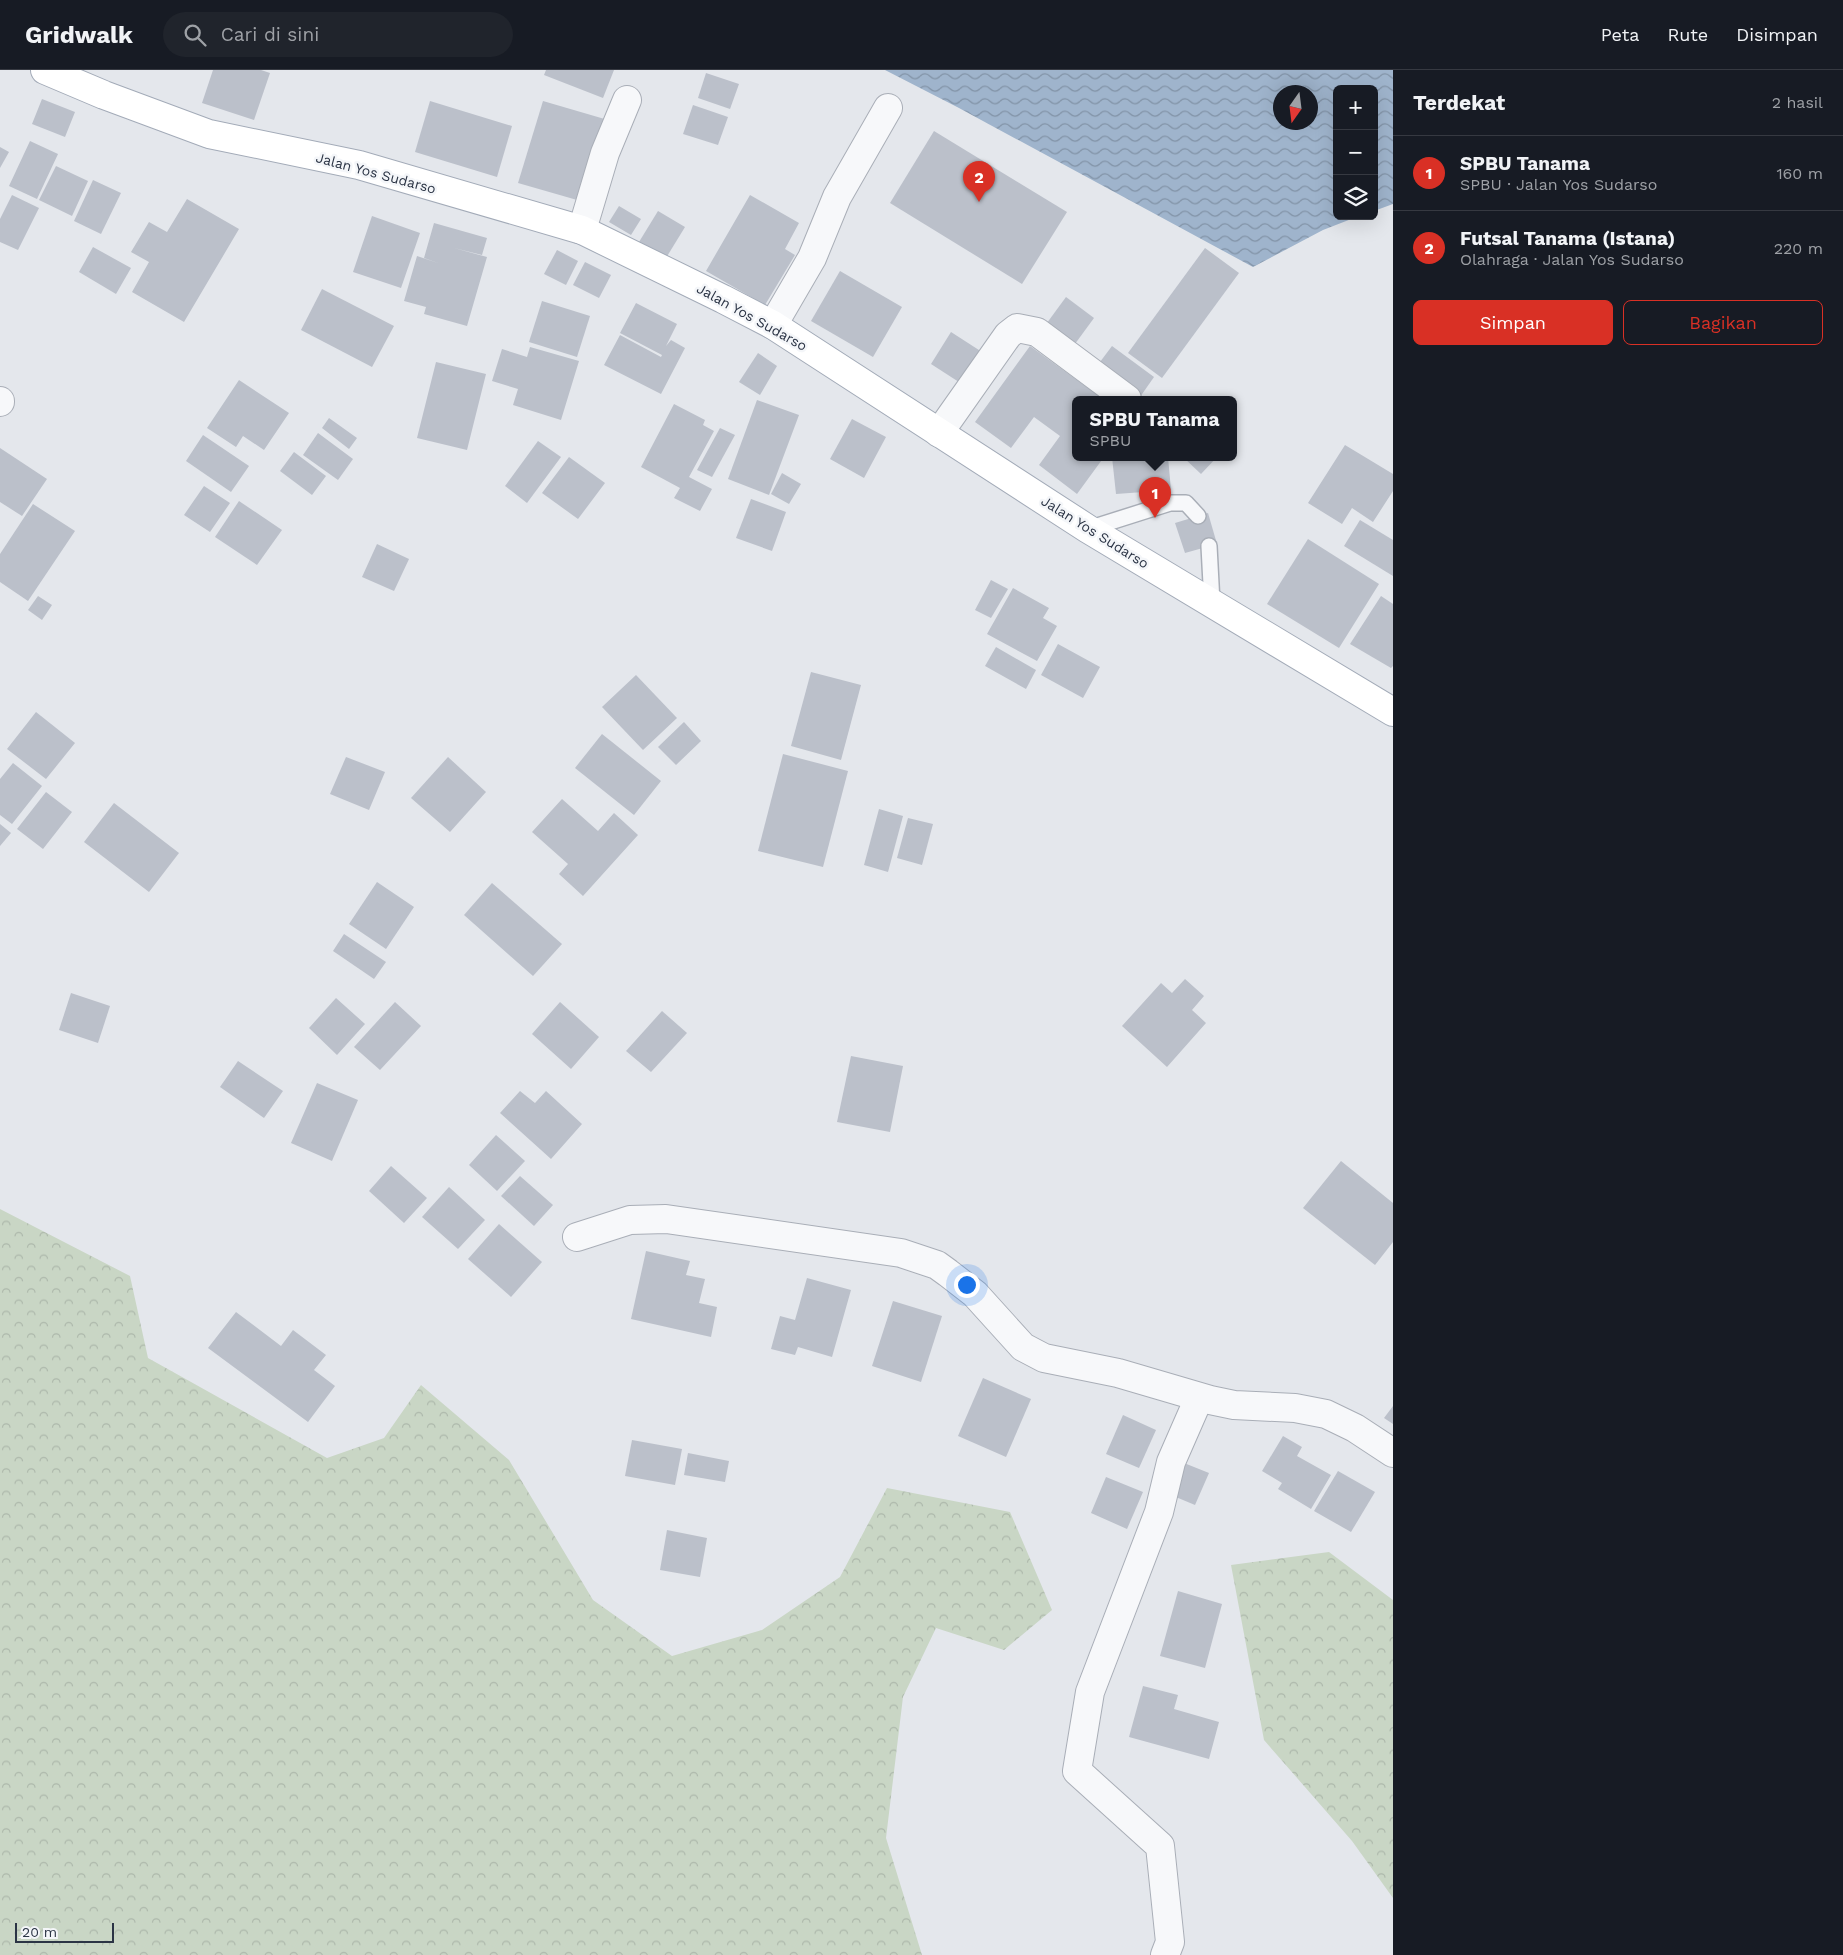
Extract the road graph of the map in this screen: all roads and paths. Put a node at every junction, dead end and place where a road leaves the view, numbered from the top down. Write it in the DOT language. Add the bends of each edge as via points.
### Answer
graph roads {
  1 [pos="45,70"];
  2 [pos="626,100"];
  3 [pos="888,108"];
  4 [pos="582,230"];
  5 [pos="773,325"];
  6 [pos="1123,396"];
  7 [pos="939,433"];
  8 [pos="1198,516"];
  9 [pos="1088,529"];
  10 [pos="1208,546"];
  11 [pos="1212,603"];
  12 [pos="1393,712"];
  13 [pos="577,1237"];
  14 [pos="1199,1398"];
  15 [pos="1393,1453"];
  16 [pos="1166,1955"];
  1 -- 4 [label="main road, Jalan Yos Sudarso" via="209,134 360,165"];
  2 -- 4 [label="street" via="605,153"];
  3 -- 5 [label="street" via="837,197 812,258"];
  4 -- 5 [label="main road, Jalan Yos Sudarso"];
  5 -- 7 [label="main road, Jalan Yos Sudarso"];
  6 -- 7 [label="street" via="1037,332 1017,328 1008,335"];
  7 -- 9 [label="main road, Jalan Yos Sudarso"];
  8 -- 9 [label="lane" via="1186,503 1170,503"];
  9 -- 11 [label="main road, Jalan Yos Sudarso"];
  10 -- 11 [label="lane"];
  11 -- 12 [label="main road, Jalan Yos Sudarso"];
  13 -- 14 [label="street" via="630,1220 666,1219 901,1253 937,1265 958,1280 1027,1350 1044,1358 1118,1373"];
  14 -- 15 [label="street" via="1234,1405 1284,1407 1326,1414"];
  14 -- 16 [label="street" via="1171,1462 1159,1512 1090,1692 1077,1771 1160,1846 1170,1942"];
}
